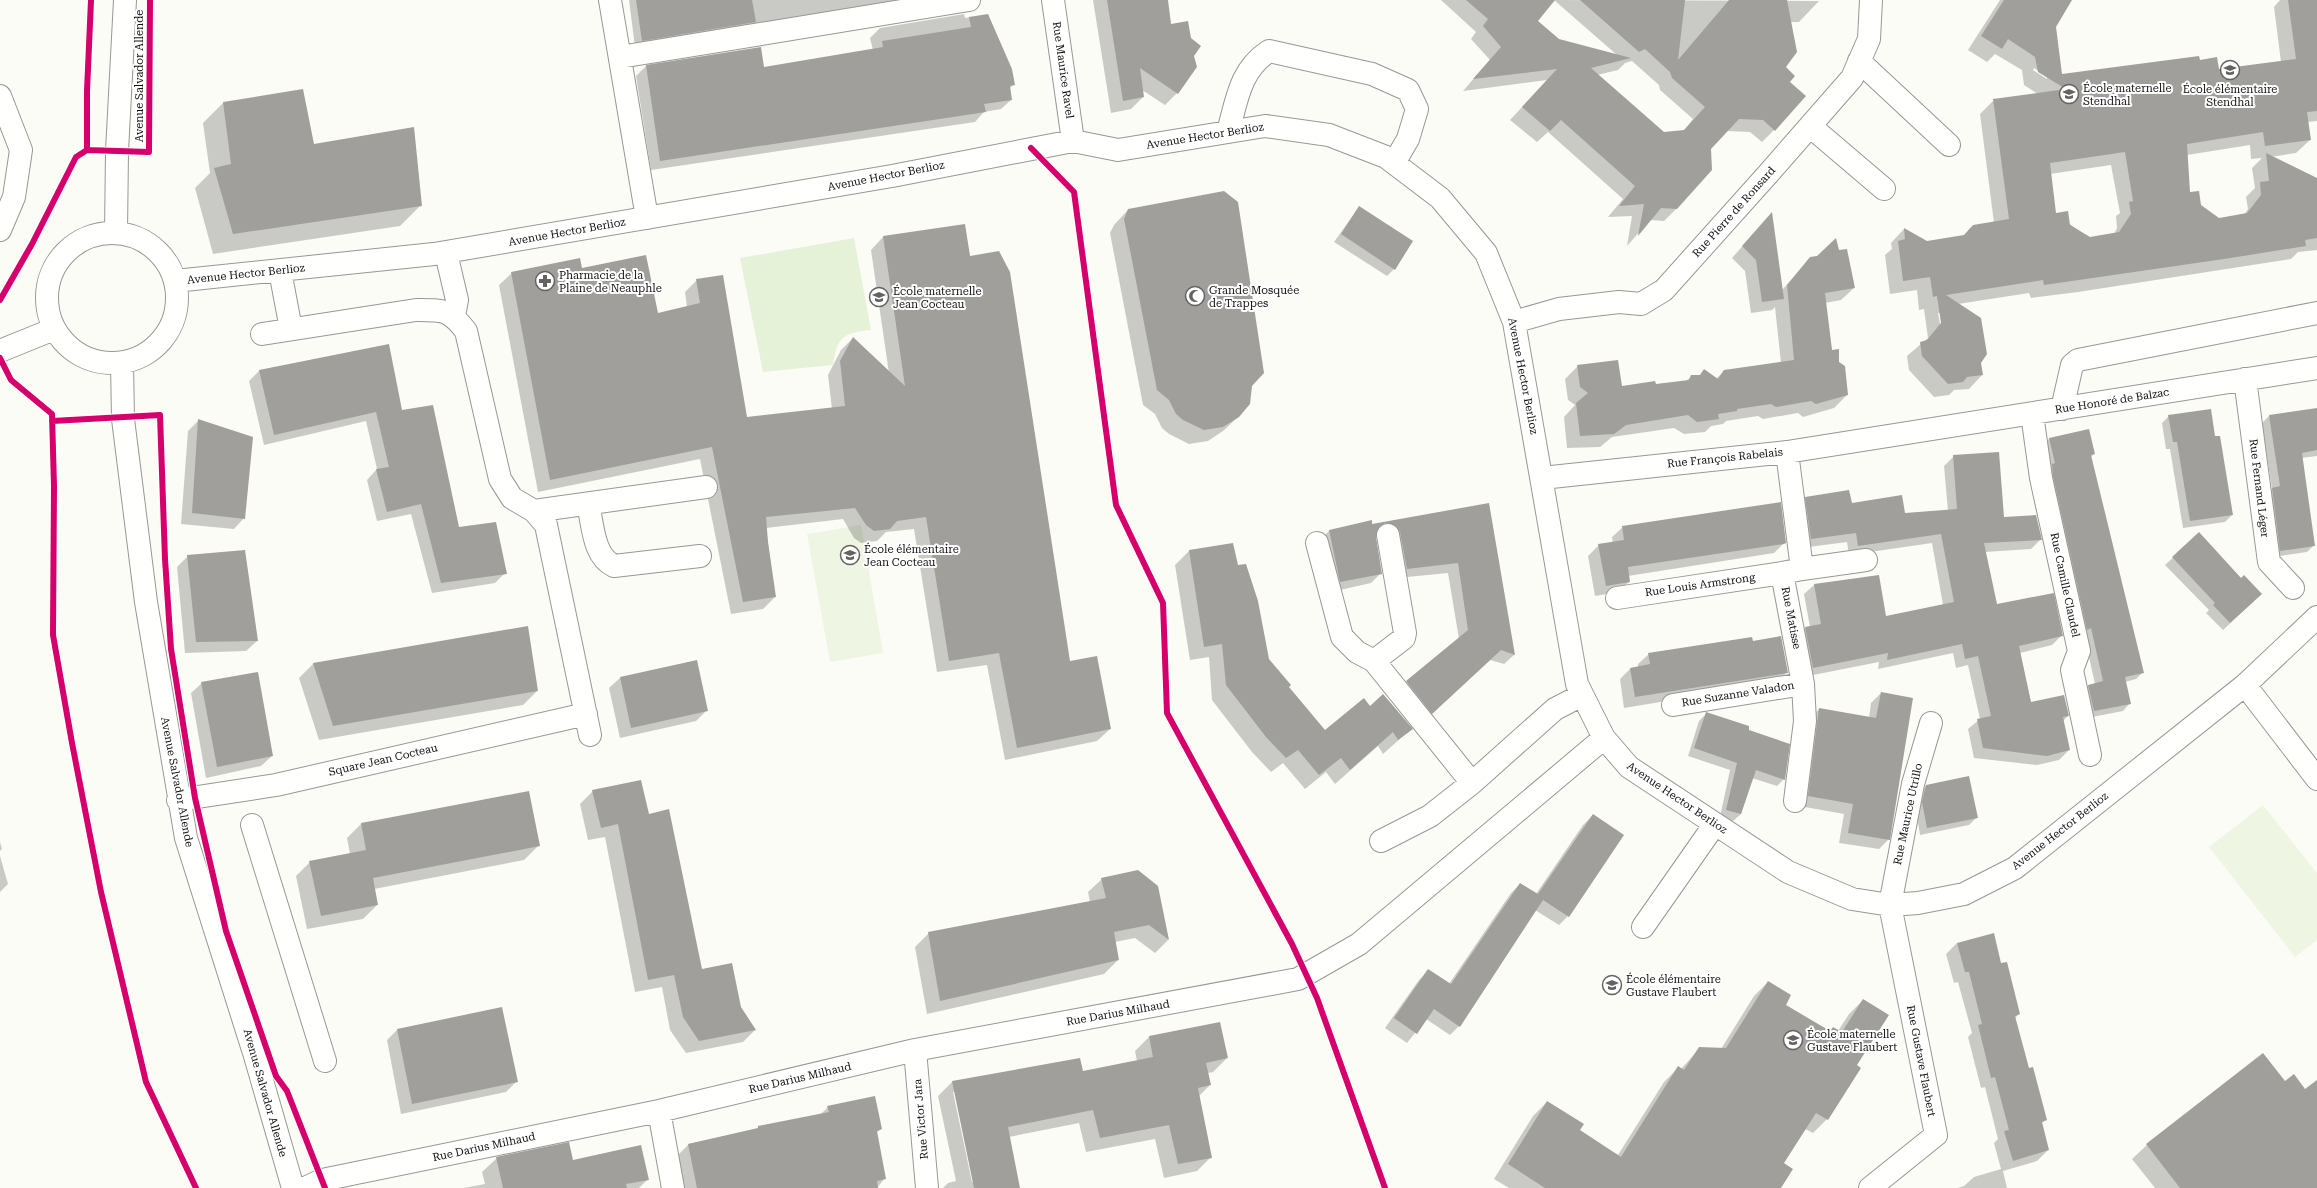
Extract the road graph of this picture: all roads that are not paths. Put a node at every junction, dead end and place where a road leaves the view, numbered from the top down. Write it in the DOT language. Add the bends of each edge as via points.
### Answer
graph roads {
  1 [pos="125,0"];
  2 [pos="610,0"];
  3 [pos="969,0"];
  4 [pos="1053,0"];
  5 [pos="1872,0"];
  6 [pos="886,7"];
  7 [pos="620,57"];
  8 [pos="1859,61"];
  9 [pos="0,96"];
  10 [pos="1810,126"];
  11 [pos="1228,132"];
  12 [pos="1073,141"];
  13 [pos="1949,145"];
  14 [pos="1394,163"];
  15 [pos="1884,189"];
  16 [pos="647,218"];
  17 [pos="0,230"];
  18 [pos="116,233"];
  19 [pos="446,253"];
  20 [pos="280,270"];
  21 [pos="175,281"];
  22 [pos="2317,313"];
  23 [pos="454,316"];
  24 [pos="1514,322"];
  25 [pos="54,329"];
  26 [pos="291,329"];
  27 [pos="262,334"];
  28 [pos="0,351"];
  29 [pos="122,363"];
  30 [pos="2317,368"];
  31 [pos="2245,379"];
  32 [pos="2062,409"];
  33 [pos="2032,414"];
  34 [pos="1908,433"];
  35 [pos="1787,452"];
  36 [pos="1542,478"];
  37 [pos="706,487"];
  38 [pos="588,504"];
  39 [pos="534,511"];
  40 [pos="1388,535"];
  41 [pos="1317,543"];
  42 [pos="700,556"];
  43 [pos="1866,560"];
  44 [pos="1792,571"];
  45 [pos="2293,588"];
  46 [pos="1617,598"];
  47 [pos="2317,617"];
  48 [pos="1374,661"];
  49 [pos="1803,684"];
  50 [pos="2244,685"];
  51 [pos="1582,695"];
  52 [pos="1673,704"];
  53 [pos="586,714"];
  54 [pos="1931,723"];
  55 [pos="590,735"];
  56 [pos="1604,738"];
  57 [pos="2090,755"];
  58 [pos="2317,779"];
  59 [pos="1472,783"];
  60 [pos="178,800"];
  61 [pos="1795,801"];
  62 [pos="1715,824"];
  63 [pos="252,825"];
  64 [pos="1381,841"];
  65 [pos="1890,905"];
  66 [pos="1643,927"];
  67 [pos="915,1050"];
  68 [pos="325,1061"];
  69 [pos="659,1111"];
  70 [pos="293,1188"];
  71 [pos="305,1188"];
  72 [pos="673,1188"];
  73 [pos="927,1188"];
  74 [pos="1870,1188"];
  1 -- 18 [label="street, Avenue Salvador Allende" via="117,151"];
  2 -- 7 [label="street"];
  3 -- 6 [label="street"];
  4 -- 12 [label="street, Rue Maurice Ravel"];
  5 -- 8 [label="street, Rue Pierre de Ronsard" via="1869,39"];
  6 -- 7 [label="street"];
  7 -- 16 [label="street"];
  8 -- 10 [label="street, Rue Pierre de Ronsard" via="1852,78"];
  8 -- 13 [label="street"];
  9 -- 17 [label="street" via="21,150 14,197"];
  10 -- 15 [label="street"];
  10 -- 24 [label="street, Rue Pierre de Ronsard" via="1664,290 1641,304 1619,302 1559,309"];
  11 -- 12 [label="street, Avenue Hector Berlioz" via="1118,150"];
  11 -- 14 [label="street, Avenue Hector Berlioz" via="1265,126 1329,135 1386,157"];
  11 -- 14 [label="street" via="1242,81 1257,58 1269,50 1372,74 1408,90 1417,108 1408,139"];
  12 -- 16 [label="street, Avenue Hector Berlioz" via="892,176"];
  14 -- 24 [label="street, Avenue Hector Berlioz" via="1440,198 1486,253"];
  16 -- 19 [label="street, Avenue Hector Berlioz"];
  18 -- 21 [label="street" via="136,238 153,248 167,263"];
  18 -- 25 [label="street" via="97,235 78,242 63,254 47,290 48,310"];
  19 -- 20 [label="street, Avenue Hector Berlioz"];
  19 -- 23 [label="street" via="457,300"];
  20 -- 21 [label="street, Avenue Hector Berlioz"];
  20 -- 26 [label="street"];
  21 -- 29 [label="street" via="175,312 166,334 155,348 139,358"];
  22 -- 32 [label="street" via="2078,360 2072,366"];
  23 -- 26 [label="street" via="439,310 416,310"];
  23 -- 39 [label="street" via="466,331 500,479 512,498"];
  24 -- 36 [label="street, Avenue Hector Berlioz"];
  25 -- 28 [label="street"];
  25 -- 29 [label="street" via="63,342 76,352 106,363"];
  26 -- 27 [label="street"];
  29 -- 60 [label="street, Avenue Salvador Allende" via="123,418 146,602"];
  30 -- 31 [label="street, Rue Honoré de Balzac"];
  31 -- 32 [label="street, Rue Honoré de Balzac"];
  31 -- 45 [label="street, Rue Fernand Léger" via="2269,562"];
  32 -- 33 [label="street, Rue Honoré de Balzac"];
  33 -- 34 [label="street, Rue Honoré de Balzac"];
  33 -- 57 [label="street, Rue Camille Claudel" via="2041,478 2079,651 2072,670"];
  34 -- 35 [label="street, Rue François Rabelais"];
  35 -- 36 [label="street, Rue François Rabelais"];
  35 -- 44 [label="street, Rue Matisse"];
  36 -- 51 [label="street, Avenue Hector Berlioz" via="1577,684"];
  37 -- 38 [label="street"];
  38 -- 39 [label="street"];
  38 -- 42 [label="street" via="600,556 606,563 614,566"];
  39 -- 53 [label="street" via="546,525"];
  40 -- 48 [label="street" via="1405,633 1404,638"];
  41 -- 48 [label="street" via="1342,637 1357,652"];
  43 -- 44 [label="street, Rue Louis Armstrong"];
  44 -- 46 [label="street, Rue Louis Armstrong"];
  44 -- 49 [label="street, Rue Matisse"];
  47 -- 50 [label="street, Avenue Hector Berlioz"];
  48 -- 59 [label="street"];
  49 -- 52 [label="street, Rue Suzanne Valadon"];
  49 -- 61 [label="street, Rue Matisse" via="1805,721"];
  50 -- 58 [label="street"];
  50 -- 65 [label="street, Avenue Hector Berlioz" via="2015,868 1964,894 1918,904"];
  51 -- 56 [label="street, Avenue Hector Berlioz"];
  51 -- 59 [label="street" via="1555,709"];
  53 -- 55 [label="street"];
  53 -- 60 [label="street, Square Jean Cocteau" via="276,785"];
  54 -- 65 [label="street, Rue Maurice Utrillo" via="1912,784"];
  56 -- 62 [label="street, Avenue Hector Berlioz" via="1628,767"];
  56 -- 67 [label="street, Rue Darius Milhaud" via="1359,944 1298,979"];
  59 -- 64 [label="street" via="1430,816"];
  60 -- 70 [label="street, Avenue Salvador Allende" via="186,838 255,1056"];
  62 -- 65 [label="street, Avenue Hector Berlioz" via="1788,872 1852,899"];
  62 -- 66 [label="street"];
  63 -- 68 [label="street"];
  65 -- 74 [label="street, Rue Gustave Flaubert" via="1936,1136"];
  67 -- 69 [label="street, Rue Darius Milhaud"];
  67 -- 73 [label="street, Rue Victor Jara"];
  69 -- 71 [label="street, Rue Darius Milhaud" via="322,1180"];
  69 -- 72 [label="street"];
}
